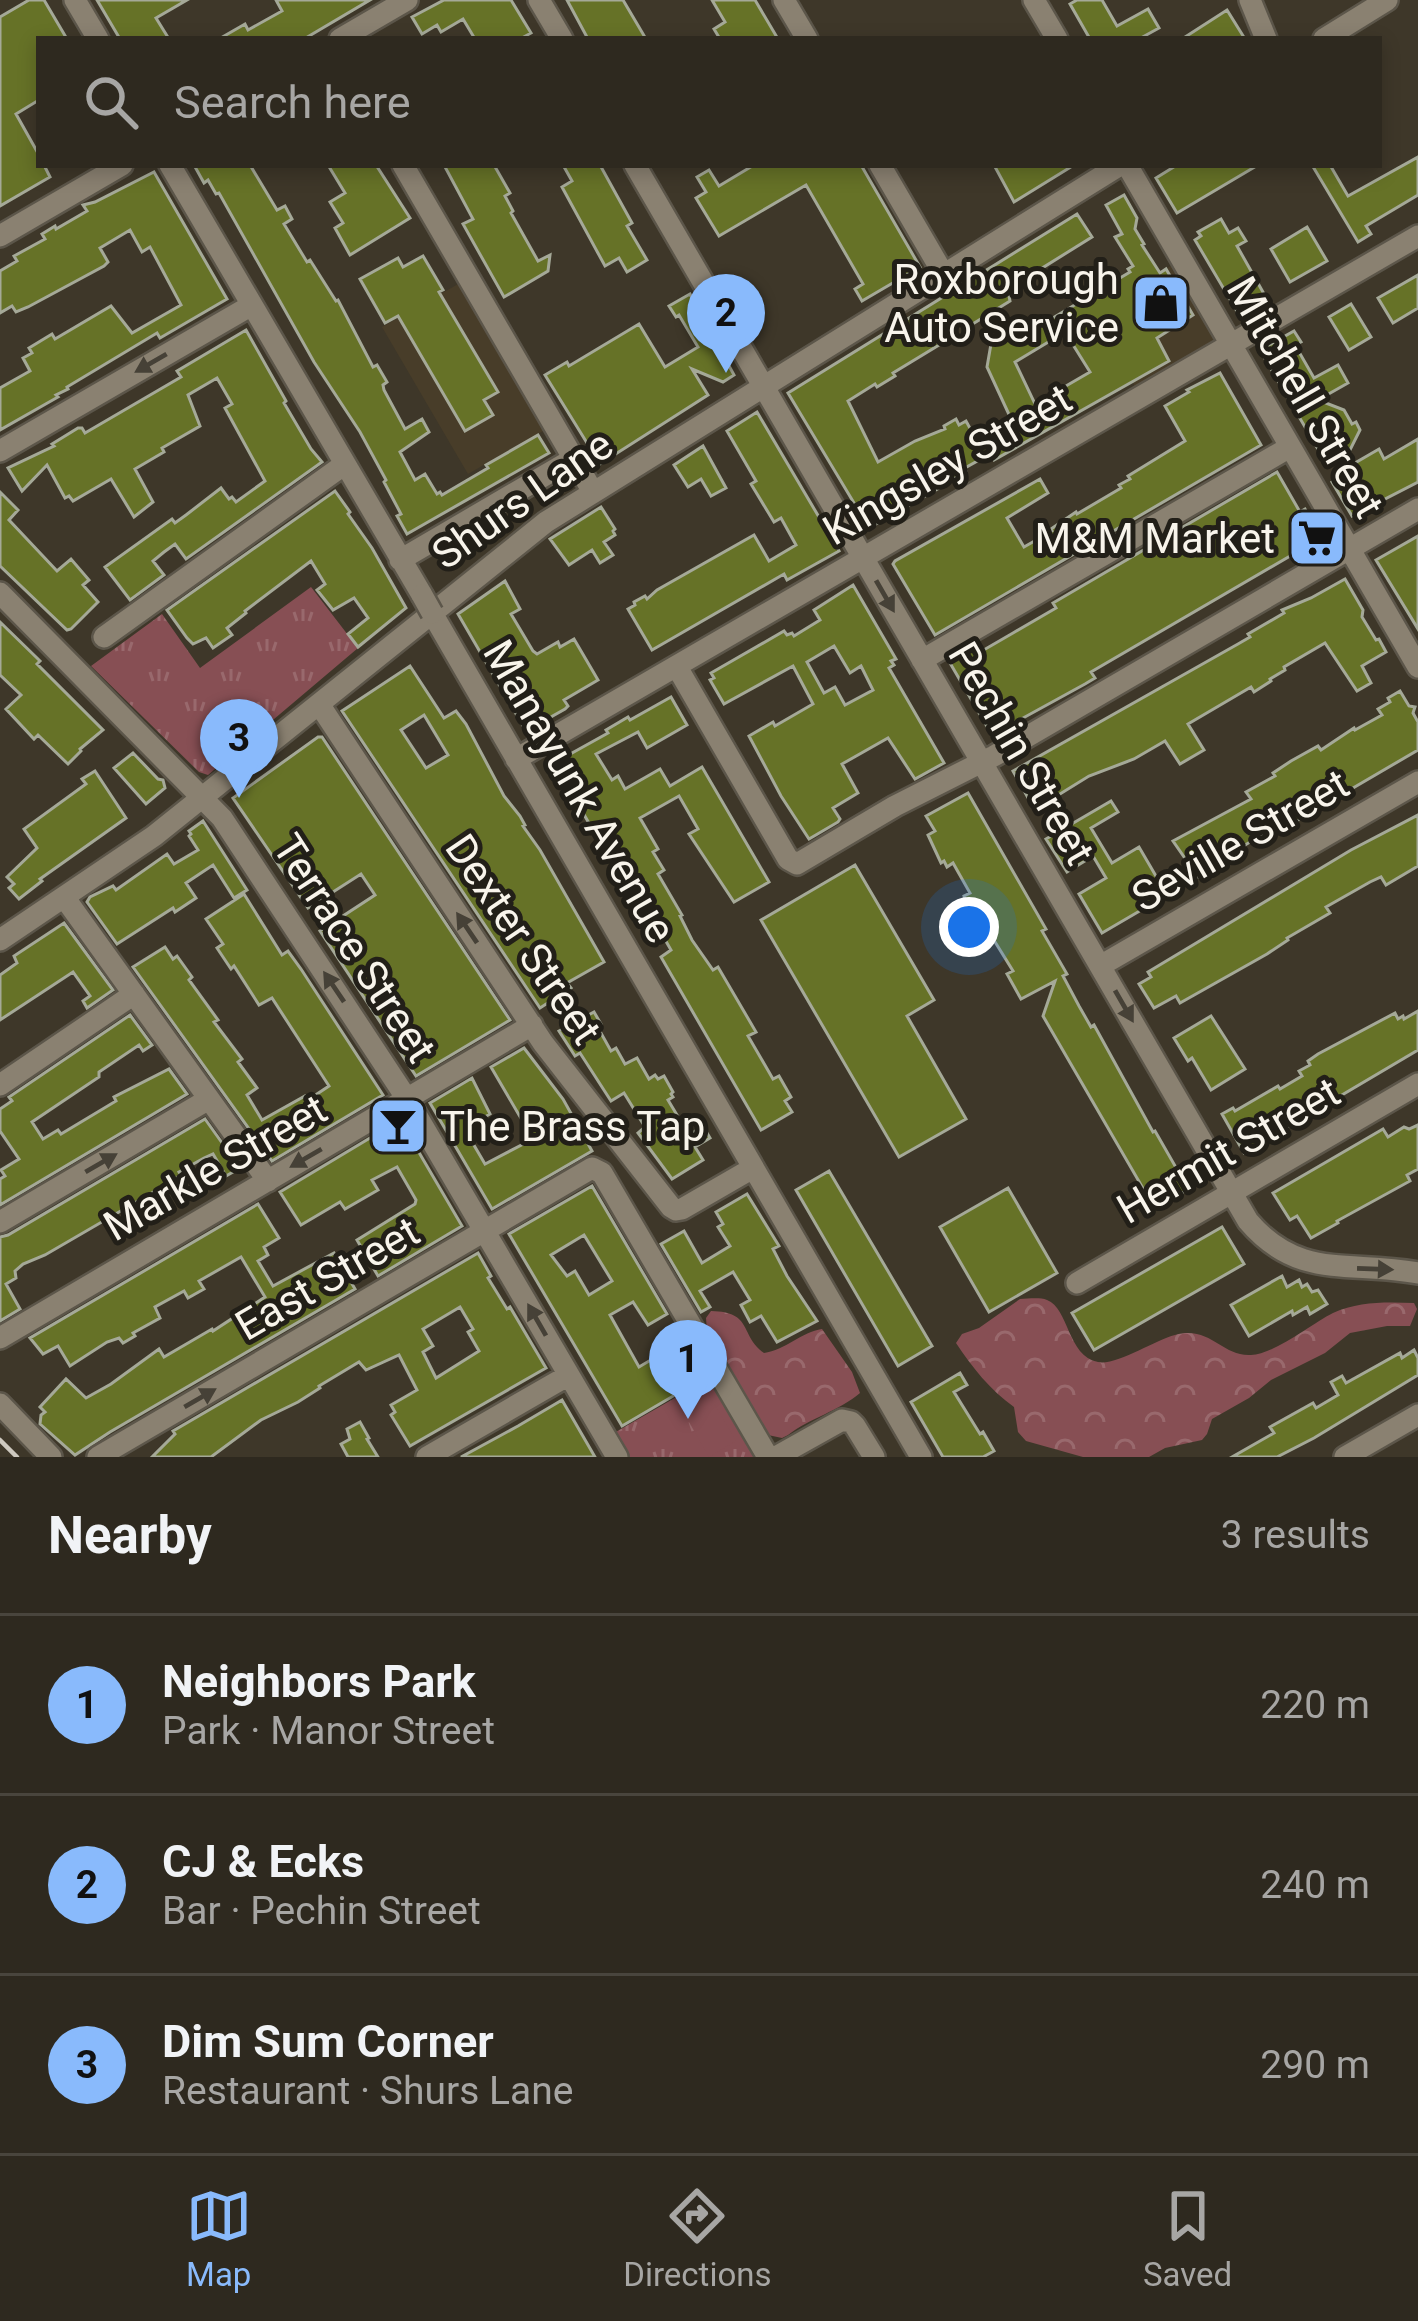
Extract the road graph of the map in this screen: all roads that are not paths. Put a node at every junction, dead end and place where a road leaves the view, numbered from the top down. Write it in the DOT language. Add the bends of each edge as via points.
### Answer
graph roads {
  1 [pos="75,0"];
  2 [pos="407,0"];
  3 [pos="539,0"];
  4 [pos="784,0"];
  5 [pos="1034,0"];
  6 [pos="1250,0"];
  7 [pos="1387,0"];
  8 [pos="96,36"];
  9 [pos="345,36"];
  10 [pos="560,36"];
  11 [pos="805,36"];
  12 [pos="1055,36"];
  13 [pos="1265,36"];
  14 [pos="1329,36"];
  15 [pos="117,168"];
  16 [pos="172,168"];
  17 [pos="405,168"];
  18 [pos="637,168"];
  19 [pos="882,168"];
  20 [pos="1119,168"];
  21 [pos="1126,168"];
  22 [pos="0,236"];
  23 [pos="1418,236"];
  24 [pos="944,274"];
  25 [pos="252,305"];
  26 [pos="1230,345"];
  27 [pos="763,386"];
  28 [pos="1290,447"];
  29 [pos="0,451"];
  30 [pos="573,459"];
  31 [pos="345,464"];
  32 [pos="593,492"];
  33 [pos="1418,509"];
  34 [pos="1349,550"];
  35 [pos="863,558"];
  36 [pos="400,560"];
  37 [pos="0,593"];
  38 [pos="104,638"];
  39 [pos="922,660"];
  40 [pos="676,667"];
  41 [pos="1418,667"];
  42 [pos="319,704"];
  43 [pos="516,760"];
  44 [pos="980,761"];
  45 [pos="1418,782"];
  46 [pos="203,797"];
  47 [pos="64,897"];
  48 [pos="4,929"];
  49 [pos="1100,966"];
  50 [pos="134,994"];
  51 [pos="532,1025"];
  52 [pos="1418,1084"];
  53 [pos="0,1085"];
  54 [pos="209,1099"];
  55 [pos="407,1099"];
  56 [pos="753,1168"];
  57 [pos="268,1181"];
  58 [pos="1231,1192"];
  59 [pos="0,1222"];
  60 [pos="485,1230"];
  61 [pos="1418,1273"];
  62 [pos="1077,1282"];
  63 [pos="0,1338"];
  64 [pos="568,1375"];
  65 [pos="0,1404"];
  66 [pos="1418,1415"];
  67 [pos="51,1457"];
  68 [pos="98,1457"];
  69 [pos="428,1457"];
  70 [pos="617,1457"];
  71 [pos="772,1457"];
  72 [pos="874,1457"];
  73 [pos="921,1457"];
  74 [pos="1345,1457"];
  1 -- 8 [label="street"];
  2 -- 9 [label="street"];
  3 -- 10 [label="street"];
  4 -- 11 [label="street"];
  5 -- 12 [label="street"];
  6 -- 13 [label="street"];
  7 -- 14 [label="street"];
  15 -- 22 [label="street"];
  16 -- 25 [label="street, Manayunk Avenue"];
  17 -- 30 [label="street"];
  18 -- 27 [label="street, Pechin Street"];
  19 -- 24 [label="street"];
  20 -- 24 [label="street, Shurs Lane"];
  21 -- 26 [label="street, Mitchell Street"];
  23 -- 26 [label="street, Kingsley Street"];
  24 -- 27 [label="street, Shurs Lane"];
  25 -- 29 [label="street, one-way"];
  25 -- 31 [label="street, Manayunk Avenue"];
  26 -- 28 [label="street, Mitchell Street"];
  26 -- 35 [label="street, Kingsley Street"];
  27 -- 32 [label="street, Shurs Lane"];
  27 -- 35 [label="street, Pechin Street"];
  28 -- 34 [label="street, Mitchell Street"];
  28 -- 39 [label="street"];
  30 -- 32 [label="street"];
  30 -- 36 [label="street"];
  31 -- 36 [label="street, Manayunk Avenue"];
  31 -- 38 [label="street"];
  32 -- 42 [label="street, Shurs Lane"];
  33 -- 34 [label="street"];
  34 -- 41 [label="street, Mitchell Street"];
  34 -- 44 [label="street"];
  35 -- 39 [label="street, Pechin Street, one-way"];
  35 -- 40 [label="street, Kingsley Street"];
  36 -- 43 [label="street, Manayunk Avenue, bridge"];
  37 -- 46 [label="street, Terrace Street"];
  39 -- 44 [label="street, Pechin Street"];
  40 -- 43 [label="street, Kingsley Street"];
  40 -- 44 [label="street" via="794,864"];
  42 -- 46 [label="street, Shurs Lane"];
  51 -- 42 [label="street, Dexter Street, one-way"];
  43 -- 56 [label="street, Manayunk Avenue"];
  44 -- 49 [label="street, Pechin Street"];
  45 -- 49 [label="street, Seville Street"];
  46 -- 47 [label="street, Shurs Lane"];
  55 -- 46 [label="street, Terrace Street, one-way"];
  47 -- 48 [label="street, Shurs Lane"];
  47 -- 50 [label="street"];
  49 -- 58 [label="street, Pechin Street, one-way"];
  50 -- 53 [label="street"];
  50 -- 54 [label="street"];
  51 -- 55 [label="street, Markle Street"];
  51 -- 56 [label="street, Dexter Street" via="676,1210"];
  52 -- 58 [label="street, Hermit Street"];
  54 -- 57 [label="street"];
  59 -- 54 [label="street, one-way"];
  55 -- 57 [label="street, Markle Street, one-way"];
  55 -- 60 [label="street, Terrace Street"];
  56 -- 73 [label="street, Manayunk Avenue"];
  57 -- 63 [label="street, Markle Street"];
  58 -- 61 [label="street, Pechin Street, one-way" via="1264,1238 1300,1260"];
  58 -- 62 [label="street, Hermit Street"];
  64 -- 60 [label="street, Terrace Street, one-way"];
  68 -- 60 [label="street, East Street, one-way"];
  60 -- 71 [label="street, East Street" via="596,1168"];
  64 -- 69 [label="street"];
  64 -- 70 [label="street, Terrace Street"];
  65 -- 67 [label="street"];
  66 -- 74 [label="street"];
  71 -- 72 [label="street" via="842,1420"];
}
